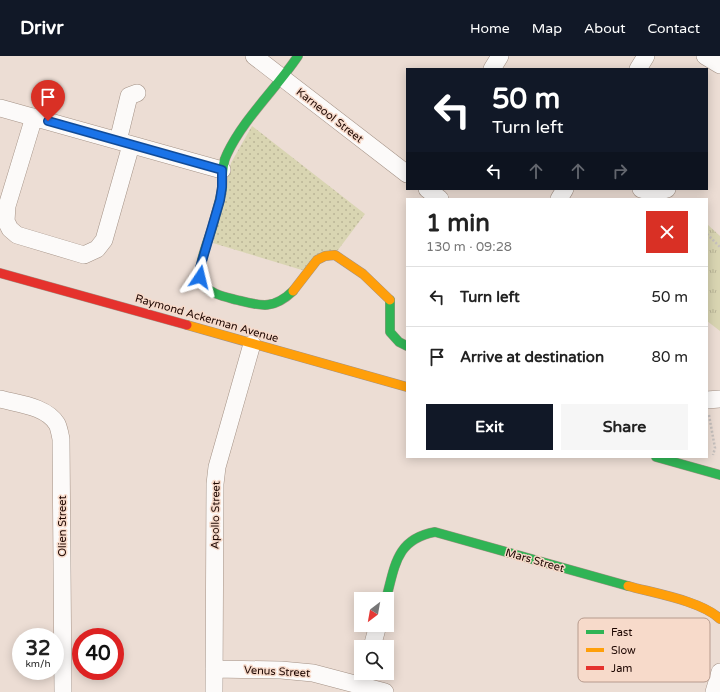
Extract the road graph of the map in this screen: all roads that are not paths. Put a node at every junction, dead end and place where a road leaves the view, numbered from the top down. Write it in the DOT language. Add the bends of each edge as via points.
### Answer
graph roads {
  1 [pos="254,56"];
  2 [pos="298,56"];
  3 [pos="500,56"];
  4 [pos="646,56"];
  5 [pos="705,56"];
  6 [pos="720,65"];
  7 [pos="493,68"];
  8 [pos="639,68"];
  9 [pos="283,78"];
  10 [pos="137,93"];
  11 [pos="0,108"];
  12 [pos="34,117"];
  13 [pos="124,143"];
  14 [pos="222,170"];
  15 [pos="406,173"];
  16 [pos="428,190"];
  17 [pos="644,190"];
  18 [pos="657,190"];
  19 [pos="439,198"];
  20 [pos="0,272"];
  21 [pos="252,344"];
  22 [pos="406,346"];
  23 [pos="406,387"];
  24 [pos="0,398"];
  25 [pos="660,458"];
  26 [pos="720,475"];
  27 [pos="388,592"];
  28 [pos="720,619"];
  29 [pos="214,670"];
  30 [pos="720,672"];
  31 [pos="354,678"];
  32 [pos="365,680"];
  33 [pos="63,692"];
  34 [pos="214,692"];
  35 [pos="385,692"];
  36 [pos="714,692"];
  1 -- 9 [label="street, Karneool Street"];
  2 -- 9 [label="street"];
  3 -- 7 [label="street"];
  4 -- 8 [label="street"];
  5 -- 6 [label="street"];
  9 -- 14 [label="street" via="230,145"];
  9 -- 15 [label="street, Karneool Street"];
  10 -- 13 [label="street" via="129,96"];
  11 -- 12 [label="street"];
  12 -- 13 [label="street"];
  12 -- 13 [label="street" via="6,221 17,235 72,252 84,255 97,249 104,240"];
  13 -- 14 [label="street"];
  14 -- 22 [label="street" via="220,200 200,268 203,285 210,291 262,306 271,306 287,297 317,260 323,256 333,255 344,260 390,299 390,333 396,341"];
  16 -- 19 [label="street"];
  17 -- 18 [label="street"];
  20 -- 21 [label="street, Raymond Ackerman Avenue"];
  21 -- 23 [label="street, Raymond Ackerman Avenue"];
  21 -- 29 [label="street, Apollo Street" via="214,484"];
  24 -- 33 [label="street, Olien Street" via="38,409 50,416 57,424 61,439"];
  25 -- 26 [label="street"];
  27 -- 28 [label="street, Mars Street" via="403,547 412,538 423,533 435,532 699,606 713,612"];
  29 -- 31 [label="street, Venus Street" via="281,670"];
  29 -- 34 [label="street, Apollo Street"];
  30 -- 36 [label="street"];
  32 -- 35 [label="street, Venus Street"];
}
